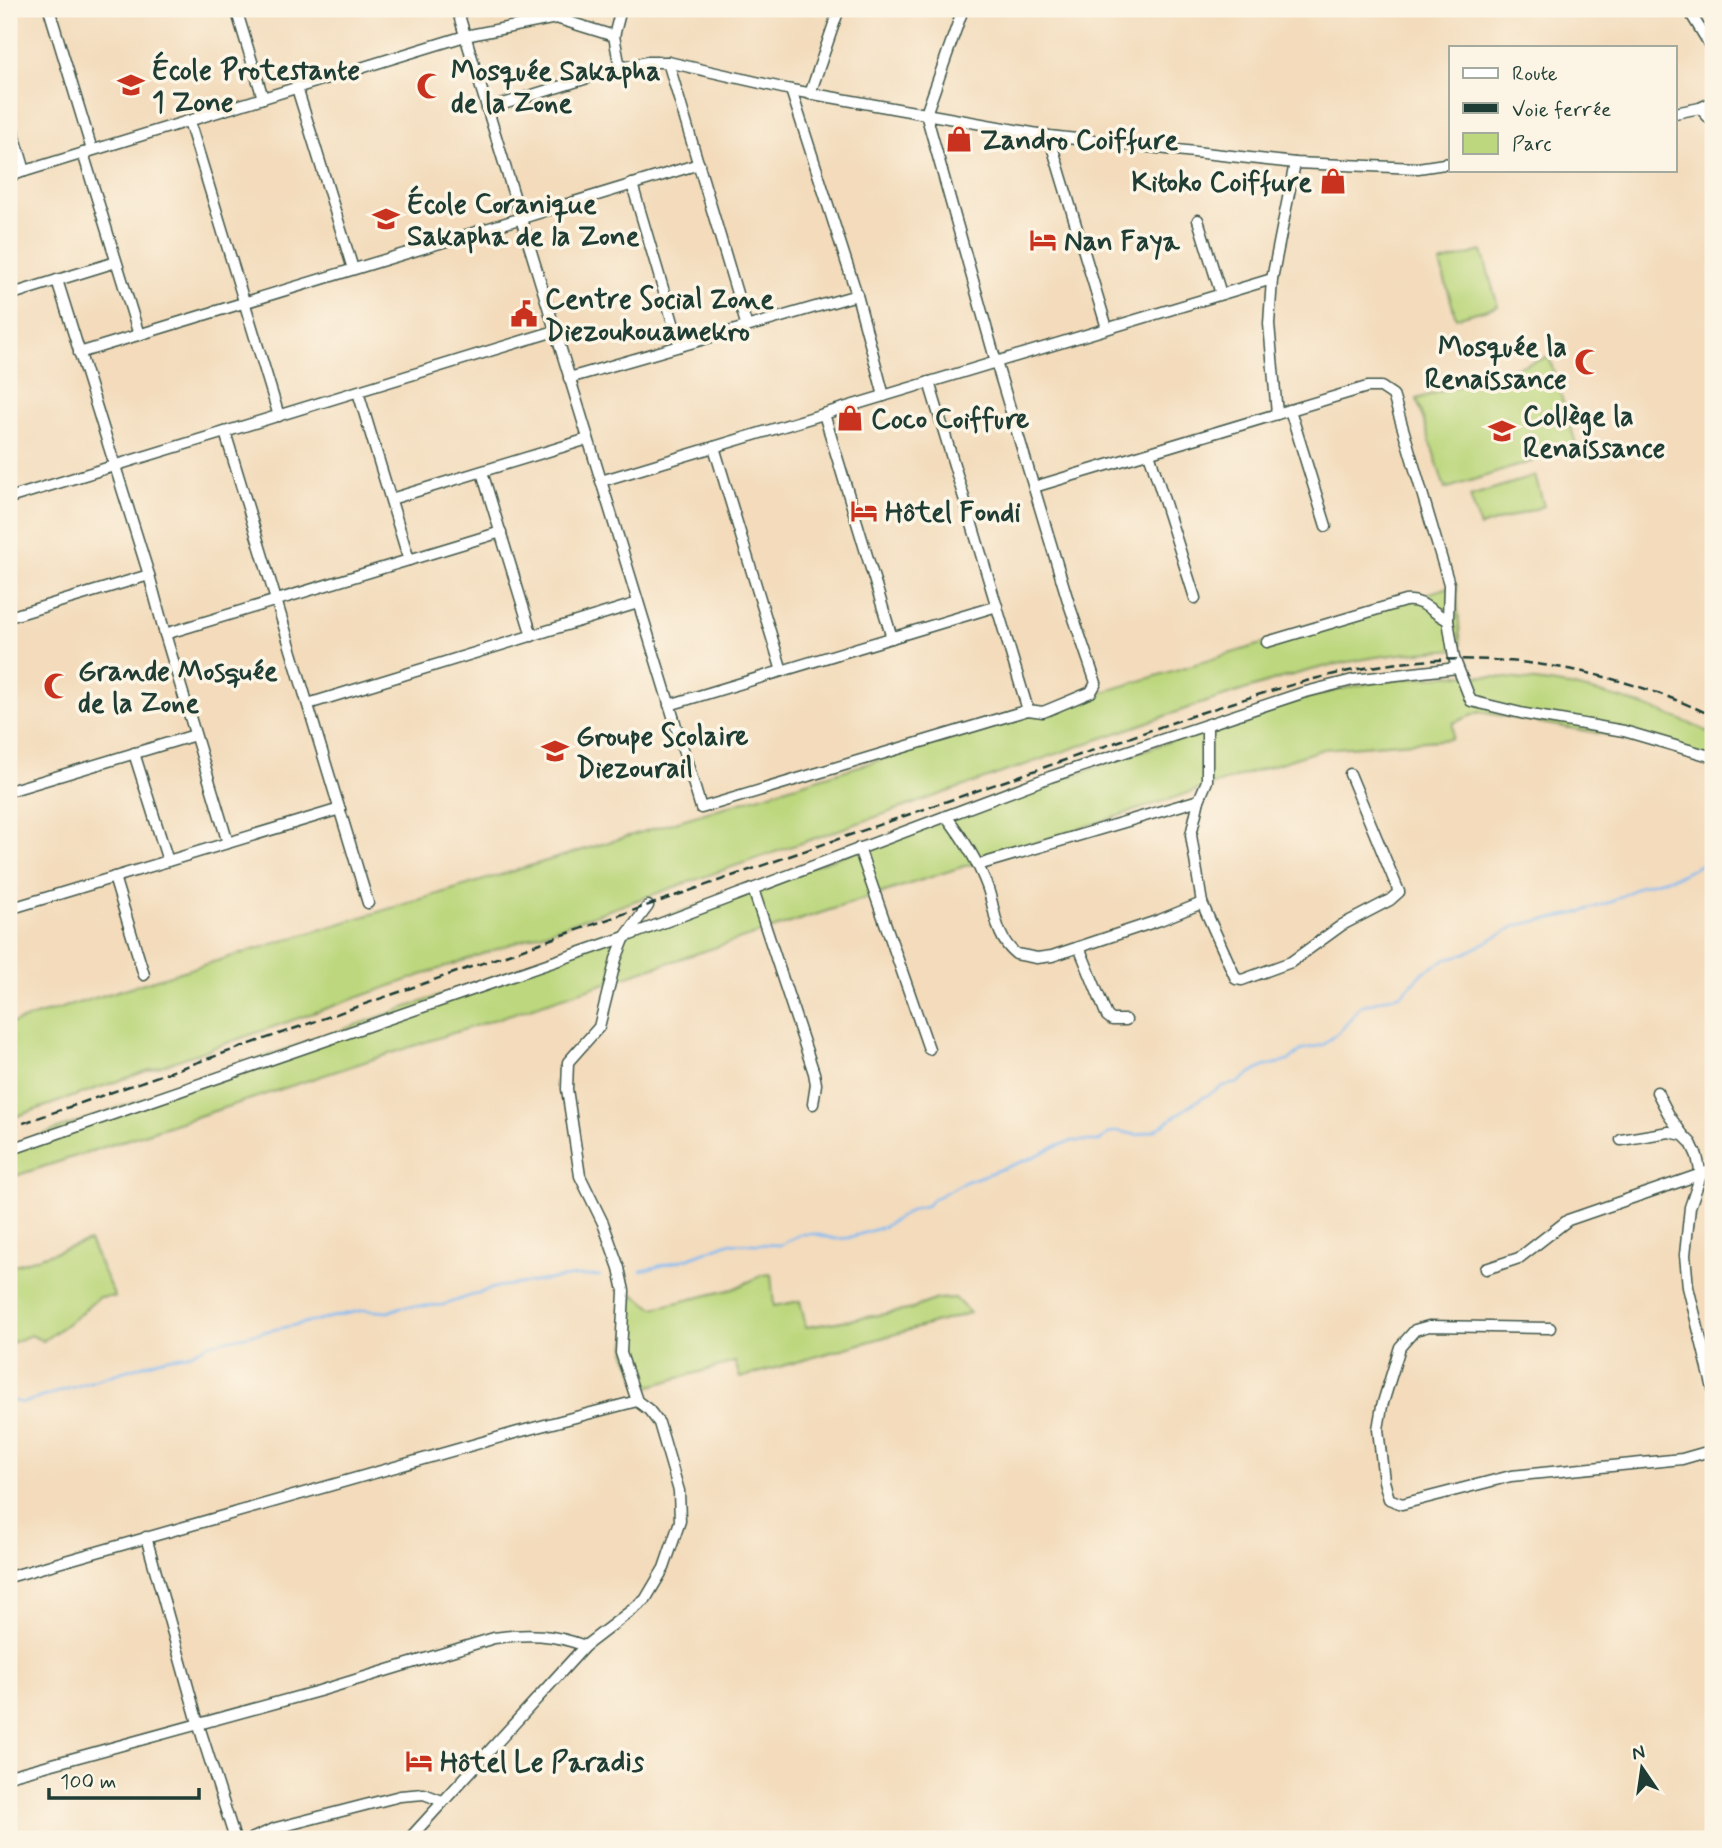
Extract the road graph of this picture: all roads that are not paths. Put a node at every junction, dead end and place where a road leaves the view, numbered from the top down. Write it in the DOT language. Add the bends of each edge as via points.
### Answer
graph roads {
  1 [pos="49,9"];
  2 [pos="236,9"];
  3 [pos="457,9"];
  4 [pos="621,9"];
  5 [pos="839,9"];
  6 [pos="963,9"];
  7 [pos="1688,9"];
  8 [pos="557,14"];
  9 [pos="465,36"];
  10 [pos="614,36"];
  11 [pos="1713,50"];
  12 [pos="668,62"];
  13 [pos="620,68"];
  14 [pos="297,88"];
  15 [pos="791,90"];
  16 [pos="810,94"];
  17 [pos="263,98"];
  18 [pos="1713,102"];
  19 [pos="488,108"];
  20 [pos="1700,108"];
  21 [pos="1676,113"];
  22 [pos="926,114"];
  23 [pos="9,117"];
  24 [pos="189,121"];
  25 [pos="1713,122"];
  26 [pos="1049,136"];
  27 [pos="88,151"];
  28 [pos="1294,163"];
  29 [pos="1449,163"];
  30 [pos="699,164"];
  31 [pos="25,171"];
  32 [pos="9,176"];
  33 [pos="632,184"];
  34 [pos="521,218"];
  35 [pos="1198,220"];
  36 [pos="116,262"];
  37 [pos="352,269"];
  38 [pos="1272,279"];
  39 [pos="57,280"];
  40 [pos="1221,294"];
  41 [pos="9,295"];
  42 [pos="857,295"];
  43 [pos="244,302"];
  44 [pos="747,327"];
  45 [pos="1107,328"];
  46 [pos="555,331"];
  47 [pos="139,335"];
  48 [pos="680,346"];
  49 [pos="79,353"];
  50 [pos="996,362"];
  51 [pos="569,378"];
  52 [pos="929,382"];
  53 [pos="358,392"];
  54 [pos="884,396"];
  55 [pos="1290,410"];
  56 [pos="824,414"];
  57 [pos="1277,414"];
  58 [pos="279,416"];
  59 [pos="225,432"];
  60 [pos="588,439"];
  61 [pos="714,447"];
  62 [pos="1149,453"];
  63 [pos="116,466"];
  64 [pos="482,472"];
  65 [pos="601,481"];
  66 [pos="1034,487"];
  67 [pos="9,498"];
  68 [pos="391,499"];
  69 [pos="1326,526"];
  70 [pos="501,532"];
  71 [pos="409,559"];
  72 [pos="149,575"];
  73 [pos="1195,598"];
  74 [pos="276,600"];
  75 [pos="638,603"];
  76 [pos="997,606"];
  77 [pos="9,617"];
  78 [pos="1448,620"];
  79 [pos="164,634"];
  80 [pos="532,636"];
  81 [pos="891,638"];
  82 [pos="1267,642"];
  83 [pos="1457,668"];
  84 [pos="782,671"];
  85 [pos="308,704"];
  86 [pos="669,705"];
  87 [pos="1028,710"];
  88 [pos="1207,725"];
  89 [pos="195,735"];
  90 [pos="134,753"];
  91 [pos="1713,757"];
  92 [pos="1350,774"];
  93 [pos="9,791"];
  94 [pos="1199,800"];
  95 [pos="340,809"];
  96 [pos="946,816"];
  97 [pos="228,843"];
  98 [pos="859,848"];
  99 [pos="168,861"];
  100 [pos="978,865"];
  101 [pos="114,877"];
  102 [pos="754,889"];
  103 [pos="368,903"];
  104 [pos="1202,903"];
  105 [pos="648,906"];
  106 [pos="9,909"];
  107 [pos="625,937"];
  108 [pos="1079,947"];
  109 [pos="144,975"];
  110 [pos="1126,1020"];
  111 [pos="929,1049"];
  112 [pos="1657,1092"];
  113 [pos="813,1104"];
  114 [pos="1683,1135"];
  115 [pos="1620,1140"];
  116 [pos="9,1150"];
  117 [pos="1713,1170"];
  118 [pos="1701,1175"];
  119 [pos="1486,1269"];
  120 [pos="1550,1328"];
  121 [pos="1713,1389"];
  122 [pos="637,1401"];
  123 [pos="1713,1447"];
  124 [pos="146,1537"];
  125 [pos="9,1577"];
  126 [pos="585,1646"];
  127 [pos="198,1723"];
  128 [pos="9,1776"];
  129 [pos="442,1801"];
  130 [pos="235,1839"];
  131 [pos="251,1839"];
  132 [pos="409,1839"];
  1 -- 27 [label="street"];
  2 -- 17 [label="street"];
  3 -- 9 [label="street"];
  4 -- 10 [label="street"];
  5 -- 16 [label="street"];
  6 -- 22 [label="street"];
  7 -- 11 [label="street"];
  8 -- 9 [label="street"];
  8 -- 10 [label="street"];
  9 -- 14 [label="street"];
  9 -- 19 [label="street"];
  10 -- 13 [label="street"];
  12 -- 13 [label="street"];
  12 -- 15 [label="street"];
  12 -- 30 [label="street"];
  13 -- 19 [label="street"];
  14 -- 17 [label="street"];
  14 -- 37 [label="street"];
  15 -- 16 [label="street"];
  15 -- 42 [label="street"];
  16 -- 22 [label="street"];
  17 -- 24 [label="street"];
  18 -- 20 [label="street"];
  19 -- 34 [label="street"];
  20 -- 21 [label="street"];
  20 -- 25 [label="street"];
  22 -- 26 [label="street"];
  22 -- 50 [label="street"];
  23 -- 31 [label="street"];
  24 -- 27 [label="street"];
  24 -- 43 [label="street"];
  26 -- 28 [label="street"];
  26 -- 45 [label="street"];
  27 -- 31 [label="street"];
  27 -- 36 [label="street"];
  28 -- 29 [label="street" via="1418,168"];
  28 -- 38 [label="street"];
  30 -- 33 [label="street"];
  30 -- 44 [label="street"];
  31 -- 32 [label="street"];
  33 -- 34 [label="street"];
  33 -- 48 [label="street"];
  34 -- 37 [label="street"];
  34 -- 46 [label="street"];
  35 -- 40 [label="street"];
  36 -- 39 [label="street"];
  36 -- 47 [label="street"];
  37 -- 43 [label="street"];
  38 -- 40 [label="street"];
  38 -- 57 [label="street" via="1269,324"];
  39 -- 41 [label="street"];
  39 -- 49 [label="street"];
  40 -- 45 [label="street"];
  42 -- 44 [label="street"];
  42 -- 54 [label="street"];
  43 -- 47 [label="street"];
  43 -- 58 [label="street"];
  44 -- 48 [label="street"];
  45 -- 50 [label="street"];
  46 -- 51 [label="street"];
  46 -- 53 [label="street"];
  47 -- 49 [label="street"];
  48 -- 51 [label="street"];
  49 -- 63 [label="street"];
  50 -- 52 [label="street"];
  50 -- 66 [label="street"];
  51 -- 60 [label="street"];
  52 -- 54 [label="street"];
  52 -- 76 [label="street"];
  53 -- 58 [label="street"];
  53 -- 68 [label="street"];
  54 -- 56 [label="street"];
  55 -- 57 [label="street"];
  55 -- 69 [label="street"];
  55 -- 78 [label="street" via="1367,387 1381,387 1393,396 1448,584"];
  56 -- 61 [label="street"];
  56 -- 81 [label="street"];
  57 -- 62 [label="street"];
  58 -- 59 [label="street"];
  59 -- 63 [label="street"];
  59 -- 74 [label="street"];
  60 -- 64 [label="street"];
  60 -- 65 [label="street"];
  61 -- 65 [label="street"];
  61 -- 84 [label="street"];
  62 -- 66 [label="street"];
  62 -- 73 [label="street"];
  63 -- 67 [label="street"];
  63 -- 72 [label="street"];
  64 -- 68 [label="street"];
  64 -- 70 [label="street"];
  65 -- 75 [label="street"];
  66 -- 87 [label="street" via="1096,683 1091,692 1043,712"];
  68 -- 71 [label="street"];
  70 -- 71 [label="street"];
  70 -- 80 [label="street"];
  71 -- 74 [label="street"];
  72 -- 77 [label="street"];
  72 -- 79 [label="street"];
  74 -- 79 [label="street"];
  74 -- 85 [label="street"];
  75 -- 80 [label="street"];
  75 -- 86 [label="street"];
  76 -- 81 [label="street"];
  76 -- 87 [label="street"];
  78 -- 82 [label="street" via="1416,600 1405,601"];
  78 -- 83 [label="street"];
  79 -- 89 [label="street"];
  80 -- 85 [label="street"];
  81 -- 84 [label="street"];
  83 -- 88 [label="street" via="1353,680"];
  83 -- 91 [label="street" via="1471,701 1624,731"];
  84 -- 86 [label="street"];
  85 -- 95 [label="street"];
  86 -- 87 [label="street" via="701,808"];
  88 -- 94 [label="street" via="1207,781"];
  88 -- 96 [label="street"];
  89 -- 90 [label="street"];
  89 -- 97 [label="street"];
  90 -- 93 [label="street"];
  90 -- 99 [label="street"];
  92 -- 104 [label="street" via="1399,892 1390,900 1342,925 1291,962 1241,980 1231,971"];
  94 -- 100 [label="street"];
  94 -- 104 [label="street" via="1191,835"];
  95 -- 97 [label="street"];
  95 -- 103 [label="street"];
  96 -- 98 [label="street"];
  96 -- 100 [label="street"];
  97 -- 99 [label="street"];
  98 -- 102 [label="street"];
  98 -- 111 [label="street"];
  99 -- 101 [label="street"];
  100 -- 108 [label="street" via="1001,936 1016,954 1037,958"];
  101 -- 106 [label="street"];
  101 -- 109 [label="street"];
  102 -- 107 [label="street"];
  102 -- 113 [label="street" via="814,1073"];
  104 -- 108 [label="street"];
  105 -- 107 [label="street"];
  107 -- 116 [label="street"];
  107 -- 122 [label="street" via="602,1020 568,1062 567,1089 580,1176 619,1268 624,1291 621,1353"];
  108 -- 110 [label="street" via="1107,1016"];
  112 -- 114 [label="street"];
  114 -- 115 [label="street" via="1669,1132"];
  114 -- 118 [label="street" via="1697,1156"];
  117 -- 118 [label="street"];
  118 -- 119 [label="street" via="1568,1220 1519,1258"];
  118 -- 121 [label="street" via="1690,1208 1685,1255 1688,1287"];
  120 -- 123 [label="street" via="1429,1326 1415,1330 1400,1347 1378,1429 1390,1499 1402,1504 1511,1476 1682,1459"];
  122 -- 124 [label="street"];
  122 -- 126 [label="street" via="659,1423 679,1491 680,1521 664,1569 645,1600"];
  124 -- 125 [label="street"];
  124 -- 127 [label="street"];
  126 -- 127 [label="street" via="520,1634"];
  126 -- 129 [label="street"];
  127 -- 128 [label="street"];
  127 -- 130 [label="street"];
  129 -- 131 [label="street" via="424,1794 400,1796 276,1828"];
  129 -- 132 [label="street"];
}
